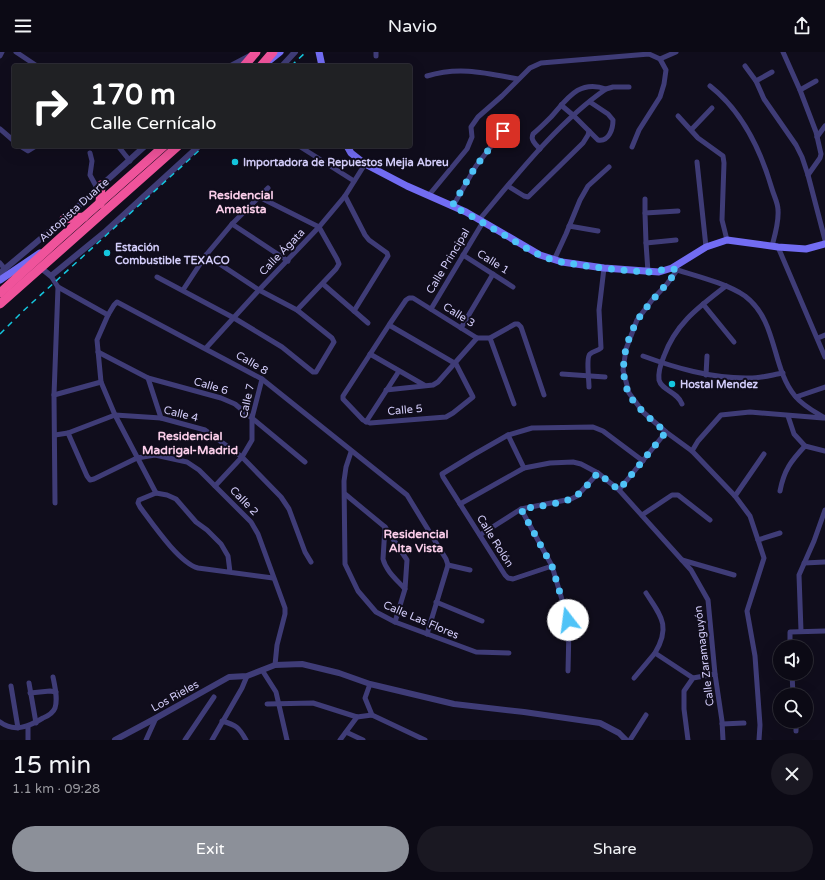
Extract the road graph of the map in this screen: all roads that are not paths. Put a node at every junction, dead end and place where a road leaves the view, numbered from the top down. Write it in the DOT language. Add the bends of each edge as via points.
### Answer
graph roads {
  1 [pos="2,52"];
  2 [pos="16,52"];
  3 [pos="272,52"];
  4 [pos="280,52"];
  5 [pos="295,52"];
  6 [pos="319,52"];
  7 [pos="676,52"];
  8 [pos="783,52"];
  9 [pos="255,54"];
  10 [pos="0,56"];
  11 [pos="660,59"];
  12 [pos="34,64"];
  13 [pos="235,64"];
  14 [pos="246,64"];
  15 [pos="263,64"];
  16 [pos="265,64"];
  17 [pos="284,64"];
  18 [pos="322,64"];
  19 [pos="745,66"];
  20 [pos="772,72"];
  21 [pos="427,76"];
  22 [pos="518,79"];
  23 [pos="756,81"];
  24 [pos="816,81"];
  25 [pos="710,86"];
  26 [pos="629,87"];
  27 [pos="606,89"];
  28 [pos="800,90"];
  29 [pos="590,102"];
  30 [pos="561,105"];
  31 [pos="712,108"];
  32 [pos="574,116"];
  33 [pos="678,116"];
  34 [pos="512,119"];
  35 [pos="825,126"];
  36 [pos="0,129"];
  37 [pos="691,130"];
  38 [pos="589,131"];
  39 [pos="817,137"];
  40 [pos="12,139"];
  41 [pos="632,147"];
  42 [pos="23,148"];
  43 [pos="33,148"];
  44 [pos="120,148"];
  45 [pos="143,148"];
  46 [pos="162,148"];
  47 [pos="176,148"];
  48 [pos="197,148"];
  49 [pos="302,148"];
  50 [pos="348,148"];
  51 [pos="540,149"];
  52 [pos="90,153"];
  53 [pos="823,156"];
  54 [pos="130,161"];
  55 [pos="696,162"];
  56 [pos="365,164"];
  57 [pos="609,167"];
  58 [pos="808,175"];
  59 [pos="354,181"];
  60 [pos="99,186"];
  61 [pos="508,186"];
  62 [pos="268,188"];
  63 [pos="429,195"];
  64 [pos="345,196"];
  65 [pos="259,197"];
  66 [pos="645,200"];
  67 [pos="100,204"];
  68 [pos="452,206"];
  69 [pos="678,211"];
  70 [pos="645,213"];
  71 [pos="84,217"];
  72 [pos="64,219"];
  73 [pos="481,221"];
  74 [pos="232,224"];
  75 [pos="570,226"];
  76 [pos="320,227"];
  77 [pos="598,231"];
  78 [pos="58,240"];
  79 [pos="676,240"];
  80 [pos="727,240"];
  81 [pos="825,240"];
  82 [pos="646,243"];
  83 [pos="825,244"];
  84 [pos="706,247"];
  85 [pos="775,247"];
  86 [pos="206,255"];
  87 [pos="463,255"];
  88 [pos="288,260"];
  89 [pos="554,260"];
  90 [pos="0,263"];
  91 [pos="41,268"];
  92 [pos="604,268"];
  93 [pos="675,269"];
  94 [pos="2,271"];
  95 [pos="648,272"];
  96 [pos="493,274"];
  97 [pos="51,276"];
  98 [pos="157,277"];
  99 [pos="0,280"];
  100 [pos="323,284"];
  101 [pos="513,286"];
  102 [pos="726,286"];
  103 [pos="58,287"];
  104 [pos="183,290"];
  105 [pos="259,290"];
  106 [pos="0,294"];
  107 [pos="0,304"];
  108 [pos="703,304"];
  109 [pos="297,310"];
  110 [pos="431,310"];
  111 [pos="354,311"];
  112 [pos="108,315"];
  113 [pos="234,318"];
  114 [pos="368,322"];
  115 [pos="389,324"];
  116 [pos="461,328"];
  117 [pos="825,335"];
  118 [pos="478,338"];
  119 [pos="490,338"];
  120 [pos="818,338"];
  121 [pos="734,342"];
  122 [pos="206,348"];
  123 [pos="98,352"];
  124 [pos="370,354"];
  125 [pos="643,356"];
  126 [pos="707,356"];
  127 [pos="825,357"];
  128 [pos="661,363"];
  129 [pos="456,364"];
  130 [pos="399,371"];
  131 [pos="783,373"];
  132 [pos="562,374"];
  133 [pos="590,375"];
  134 [pos="706,375"];
  135 [pos="605,377"];
  136 [pos="148,378"];
  137 [pos="262,379"];
  138 [pos="101,382"];
  139 [pos="424,385"];
  140 [pos="589,387"];
  141 [pos="825,387"];
  142 [pos="386,390"];
  143 [pos="54,395"];
  144 [pos="544,395"];
  145 [pos="796,398"];
  146 [pos="514,404"];
  147 [pos="682,404"];
  148 [pos="115,415"];
  149 [pos="788,416"];
  150 [pos="161,418"];
  151 [pos="252,418"];
  152 [pos="825,418"];
  153 [pos="366,422"];
  154 [pos="666,432"];
  155 [pos="68,433"];
  156 [pos="55,435"];
  157 [pos="508,435"];
  158 [pos="805,446"];
  159 [pos="692,451"];
  160 [pos="825,451"];
  161 [pos="351,452"];
  162 [pos="764,454"];
  163 [pos="242,457"];
  164 [pos="137,458"];
  165 [pos="643,461"];
  166 [pos="305,462"];
  167 [pos="524,468"];
  168 [pos="598,473"];
  169 [pos="215,486"];
  170 [pos="619,490"];
  171 [pos="780,491"];
  172 [pos="156,493"];
  173 [pos="345,494"];
  174 [pos="735,496"];
  175 [pos="55,503"];
  176 [pos="460,504"];
  177 [pos="521,509"];
  178 [pos="825,510"];
  179 [pos="642,515"];
  180 [pos="710,520"];
  181 [pos="385,527"];
  182 [pos="780,533"];
  183 [pos="480,535"];
  184 [pos="758,540"];
  185 [pos="681,560"];
  186 [pos="310,562"];
  187 [pos="825,562"];
  188 [pos="804,564"];
  189 [pos="448,565"];
  190 [pos="552,566"];
  191 [pos="470,570"];
  192 [pos="230,572"];
  193 [pos="734,575"];
  194 [pos="273,578"];
  195 [pos="406,589"];
  196 [pos="646,593"];
  197 [pos="436,602"];
  198 [pos="482,621"];
  199 [pos="395,622"];
  200 [pos="800,631"];
  201 [pos="825,631"];
  202 [pos="427,634"];
  203 [pos="790,640"];
  204 [pos="509,653"];
  205 [pos="655,653"];
  206 [pos="275,665"];
  207 [pos="262,670"];
  208 [pos="568,671"];
  209 [pos="715,674"];
  210 [pos="247,676"];
  211 [pos="53,677"];
  212 [pos="634,678"];
  213 [pos="693,678"];
  214 [pos="29,683"];
  215 [pos="370,684"];
  216 [pos="11,686"];
  217 [pos="56,692"];
  218 [pos="30,693"];
  219 [pos="214,697"];
  220 [pos="267,704"];
  221 [pos="278,704"];
  222 [pos="372,715"];
  223 [pos="646,715"];
  224 [pos="357,717"];
  225 [pos="156,718"];
  226 [pos="222,721"];
  227 [pos="0,722"];
  228 [pos="36,723"];
  229 [pos="744,723"];
  230 [pos="722,724"];
  231 [pos="28,727"];
  232 [pos="18,728"];
  233 [pos="346,732"];
  234 [pos="28,740"];
  235 [pos="115,740"];
  236 [pos="146,740"];
  237 [pos="185,740"];
  238 [pos="212,740"];
  239 [pos="246,740"];
  240 [pos="287,740"];
  241 [pos="340,740"];
  242 [pos="363,740"];
  243 [pos="424,740"];
  244 [pos="626,740"];
  245 [pos="630,740"];
  246 [pos="688,740"];
  247 [pos="723,740"];
  248 [pos="759,740"];
  1 -- 10 [label="street"];
  2 -- 12 [label="street"];
  3 -- 15 [label="highway"];
  4 -- 16 [label="main road"];
  5 -- 17 [label="street"];
  6 -- 18 [label="main road"];
  7 -- 11 [label="street"];
  8 -- 28 [label="street"];
  9 -- 13 [label="street"];
  9 -- 14 [label="highway"];
  11 -- 22 [label="street" via="649,54 541,63 530,68"];
  11 -- 41 [label="street" via="666,70 664,84"];
  19 -- 23 [label="street"];
  20 -- 23 [label="street"];
  21 -- 22 [label="street" via="448,71 476,72"];
  22 -- 63 [label="street" via="478,117 471,127 472,137 467,149"];
  23 -- 58 [label="street" via="796,146"];
  24 -- 28 [label="street"];
  25 -- 85 [label="street" via="724,97 760,154 778,210"];
  26 -- 27 [label="street"];
  27 -- 29 [label="street, Calle Principal"];
  27 -- 30 [label="street" via="588,86 576,90"];
  28 -- 39 [label="street"];
  29 -- 32 [label="street, Calle Principal"];
  29 -- 38 [label="street" via="611,117 613,124 606,139 601,141"];
  30 -- 32 [label="street"];
  30 -- 51 [label="street" via="532,137"];
  31 -- 37 [label="street"];
  32 -- 38 [label="street"];
  32 -- 51 [label="street, Calle Principal"];
  33 -- 37 [label="street"];
  34 -- 68 [label="street" via="476,166"];
  35 -- 39 [label="street"];
  36 -- 40 [label="street"];
  37 -- 80 [label="street" via="723,156 722,220"];
  38 -- 61 [label="street" via="583,143 528,197"];
  39 -- 53 [label="street"];
  42 -- 43 [label="street" via="28,151"];
  44 -- 54 [label="street"];
  45 -- 54 [label="street"];
  46 -- 67 [label="highway, Autopista Duarte"];
  47 -- 91 [label="highway, Autopista Duarte"];
  48 -- 97 [label="street" via="106,231"];
  49 -- 59 [label="street"];
  50 -- 56 [label="main road"];
  51 -- 61 [label="street, Calle Principal"];
  52 -- 60 [label="street" via="90,175"];
  53 -- 58 [label="street"];
  54 -- 60 [label="street"];
  55 -- 84 [label="street"];
  56 -- 59 [label="street, Calle Ágata"];
  56 -- 63 [label="main road"];
  57 -- 75 [label="street" via="588,186"];
  58 -- 81 [label="street"];
  59 -- 64 [label="street, Calle Ágata"];
  60 -- 67 [label="highway"];
  60 -- 72 [label="street"];
  61 -- 73 [label="street, Calle Principal"];
  62 -- 65 [label="street"];
  63 -- 68 [label="main road"];
  64 -- 76 [label="street, Calle Ágata"];
  64 -- 111 [label="street" via="365,235 388,253"];
  65 -- 74 [label="street"];
  65 -- 76 [label="street"];
  66 -- 70 [label="street"];
  67 -- 71 [label="highway, Autopista Duarte"];
  68 -- 73 [label="main road"];
  69 -- 70 [label="street"];
  70 -- 82 [label="street"];
  71 -- 72 [label="highway"];
  71 -- 78 [label="highway, Autopista Duarte"];
  72 -- 94 [label="street"];
  73 -- 87 [label="street, Calle Principal"];
  73 -- 89 [label="main road" via="526,248"];
  74 -- 86 [label="street"];
  74 -- 88 [label="street"];
  75 -- 77 [label="street"];
  75 -- 89 [label="street"];
  76 -- 88 [label="street, Calle Ágata"];
  76 -- 100 [label="street" via="339,264"];
  78 -- 99 [label="main road"];
  78 -- 106 [label="highway, Autopista Duarte"];
  79 -- 82 [label="street"];
  80 -- 84 [label="main road"];
  80 -- 85 [label="main road"];
  82 -- 95 [label="street"];
  83 -- 85 [label="main road" via="806,249"];
  84 -- 93 [label="main road"];
  85 -- 120 [label="street"];
  86 -- 104 [label="street"];
  86 -- 105 [label="street"];
  87 -- 96 [label="street, Calle 1"];
  87 -- 110 [label="street, Calle Principal"];
  88 -- 105 [label="street, Calle Ágata"];
  89 -- 92 [label="main road"];
  90 -- 94 [label="street"];
  91 -- 97 [label="street"];
  91 -- 107 [label="highway, Autopista Duarte"];
  92 -- 95 [label="main road"];
  92 -- 133 [label="street" via="599,310 601,348 588,357"];
  93 -- 95 [label="main road"];
  93 -- 102 [label="street"];
  93 -- 154 [label="street" via="668,284 637,320 626,349 623,370 629,393 643,412"];
  96 -- 101 [label="street, Calle 1"];
  96 -- 116 [label="street"];
  97 -- 103 [label="street"];
  98 -- 104 [label="street"];
  100 -- 109 [label="street"];
  100 -- 111 [label="street"];
  102 -- 108 [label="street"];
  102 -- 131 [label="street" via="755,305 769,329"];
  103 -- 112 [label="street"];
  103 -- 143 [label="street"];
  104 -- 113 [label="street"];
  105 -- 109 [label="street"];
  105 -- 113 [label="street, Calle Ágata"];
  108 -- 121 [label="street"];
  108 -- 128 [label="street" via="681,324 668,344"];
  109 -- 113 [label="street" via="334,340 316,372 282,347"];
  110 -- 115 [label="street, Calle 3" via="409,298"];
  110 -- 116 [label="street, Calle 3"];
  111 -- 114 [label="street"];
  112 -- 122 [label="street, Calle 8" via="117,302 121,303"];
  112 -- 123 [label="street, Calle 8" via="97,340"];
  113 -- 122 [label="street, Calle Ágata"];
  115 -- 124 [label="street"];
  115 -- 129 [label="street"];
  116 -- 118 [label="street, Calle 3"];
  117 -- 120 [label="street"];
  118 -- 119 [label="street"];
  118 -- 129 [label="street"];
  119 -- 144 [label="street" via="514,324 521,327"];
  119 -- 146 [label="street"];
  120 -- 127 [label="street"];
  122 -- 137 [label="street, Calle 8"];
  123 -- 136 [label="street, Calle 6"];
  123 -- 138 [label="street, Calle 8"];
  124 -- 130 [label="street"];
  124 -- 153 [label="street" via="342,397"];
  125 -- 128 [label="street"];
  126 -- 134 [label="street"];
  128 -- 134 [label="street"];
  128 -- 147 [label="street" via="661,383 678,396"];
  129 -- 139 [label="street" via="438,382"];
  129 -- 153 [label="street, Calle 5" via="473,397 453,413 446,417"];
  130 -- 139 [label="street"];
  130 -- 142 [label="street"];
  131 -- 134 [label="street" via="747,378"];
  131 -- 145 [label="street"];
  132 -- 133 [label="street"];
  133 -- 135 [label="street"];
  133 -- 140 [label="street"];
  136 -- 150 [label="street"];
  136 -- 151 [label="street, Calle 6" via="221,398 235,404"];
  137 -- 151 [label="street, Calle 7"];
  137 -- 161 [label="street, Calle 8"];
  138 -- 143 [label="street"];
  138 -- 148 [label="street, Calle 8"];
  139 -- 142 [label="street"];
  141 -- 145 [label="street"];
  142 -- 153 [label="street"];
  143 -- 156 [label="street"];
  145 -- 152 [label="street"];
  148 -- 150 [label="street, Calle 4"];
  148 -- 155 [label="street, Calle 4"];
  148 -- 164 [label="street, Calle 8"];
  149 -- 152 [label="street"];
  149 -- 158 [label="street" via="794,434"];
  149 -- 159 [label="street" via="750,412 721,415"];
  150 -- 163 [label="street, Calle 4" via="205,430"];
  151 -- 163 [label="street, Calle 7" via="252,440"];
  151 -- 166 [label="street, Calle 6"];
  154 -- 159 [label="street"];
  154 -- 165 [label="street"];
  155 -- 156 [label="street, Calle 4"];
  155 -- 164 [label="street, Calle 2" via="90,480"];
  156 -- 175 [label="street"];
  157 -- 165 [label="street" via="532,428 593,427 603,431"];
  157 -- 167 [label="street"];
  157 -- 176 [label="street, Calle Rolón" via="442,474"];
  158 -- 160 [label="street"];
  158 -- 171 [label="street" via="788,464"];
  159 -- 174 [label="street"];
  161 -- 173 [label="street, Calle Las Flores" via="346,468"];
  161 -- 189 [label="street, Calle 8" via="407,495"];
  162 -- 174 [label="street"];
  163 -- 169 [label="street, Calle 7"];
  163 -- 186 [label="street, Calle 4" via="281,497 289,509"];
  164 -- 169 [label="street, Calle 2" via="155,454 187,462"];
  164 -- 172 [label="street, Calle 8"];
  165 -- 170 [label="street"];
  167 -- 168 [label="street, Calle Zaramaguyón" via="573,462"];
  167 -- 176 [label="street, Calle Zaramaguyón"];
  168 -- 170 [label="street, Calle Zaramaguyón"];
  168 -- 177 [label="street" via="577,496 571,499"];
  169 -- 194 [label="street, Calle 2" via="255,528"];
  170 -- 179 [label="street, Calle Zaramaguyón"];
  172 -- 192 [label="street" via="176,499 196,522 221,544 228,556"];
  172 -- 192 [label="street" via="139,500 138,503 186,563 192,567"];
  173 -- 181 [label="street"];
  173 -- 199 [label="street, Calle Las Flores" via="345,564 358,591 376,612"];
  174 -- 184 [label="street" via="750,516"];
  176 -- 183 [label="street, Calle Rolón"];
  177 -- 183 [label="street"];
  177 -- 190 [label="street"];
  178 -- 188 [label="street"];
  179 -- 180 [label="street" via="672,495 678,495"];
  179 -- 185 [label="street, Calle Zaramaguyón"];
  181 -- 195 [label="street" via="407,560"];
  181 -- 195 [label="street" via="384,564"];
  182 -- 184 [label="street"];
  183 -- 190 [label="street, Calle Rolón" via="508,578 513,579"];
  184 -- 248 [label="street" via="764,558 747,611 755,656"];
  185 -- 193 [label="street"];
  185 -- 209 [label="street, Calle Zaramaguyón" via="708,600"];
  187 -- 188 [label="street"];
  188 -- 200 [label="street" via="799,575"];
  189 -- 191 [label="street"];
  189 -- 197 [label="street"];
  190 -- 208 [label="street" via="568,620"];
  192 -- 194 [label="street"];
  194 -- 206 [label="street, Calle 2" via="285,608"];
  195 -- 199 [label="street"];
  196 -- 205 [label="street" via="658,612 663,630 662,641"];
  197 -- 198 [label="street"];
  197 -- 202 [label="street"];
  199 -- 202 [label="street, Calle Las Flores"];
  200 -- 201 [label="street"];
  200 -- 203 [label="street" via="790,632"];
  202 -- 204 [label="street, Calle Las Flores" via="476,652"];
  205 -- 212 [label="street"];
  205 -- 213 [label="street"];
  206 -- 207 [label="street, Los Rieles"];
  206 -- 215 [label="street, Los Rieles" via="309,665"];
  207 -- 210 [label="street, Los Rieles"];
  207 -- 221 [label="street" via="276,692"];
  209 -- 213 [label="street"];
  209 -- 230 [label="street, Calle Zaramaguyón"];
  210 -- 225 [label="street, Los Rieles" via="229,677"];
  210 -- 226 [label="street"];
  211 -- 217 [label="street"];
  213 -- 246 [label="street" via="684,691"];
  214 -- 218 [label="street"];
  215 -- 222 [label="street" via="365,698"];
  215 -- 244 [label="street, Los Rieles" via="454,704 600,723 619,733"];
  216 -- 232 [label="street"];
  217 -- 218 [label="street"];
  217 -- 228 [label="street" via="55,708"];
  218 -- 228 [label="street"];
  219 -- 237 [label="street"];
  220 -- 221 [label="street"];
  221 -- 224 [label="street" via="313,702"];
  221 -- 240 [label="street"];
  222 -- 224 [label="street"];
  222 -- 243 [label="street"];
  223 -- 245 [label="street"];
  224 -- 233 [label="street"];
  225 -- 235 [label="street, Los Rieles"];
  225 -- 236 [label="street"];
  226 -- 238 [label="street"];
  226 -- 239 [label="street" via="235,725"];
  227 -- 232 [label="street" via="11,728"];
  228 -- 231 [label="street"];
  229 -- 230 [label="street"];
  230 -- 247 [label="street, Calle Zaramaguyón"];
  231 -- 232 [label="street"];
  231 -- 234 [label="street"];
  233 -- 241 [label="street"];
  233 -- 242 [label="street"];
}
